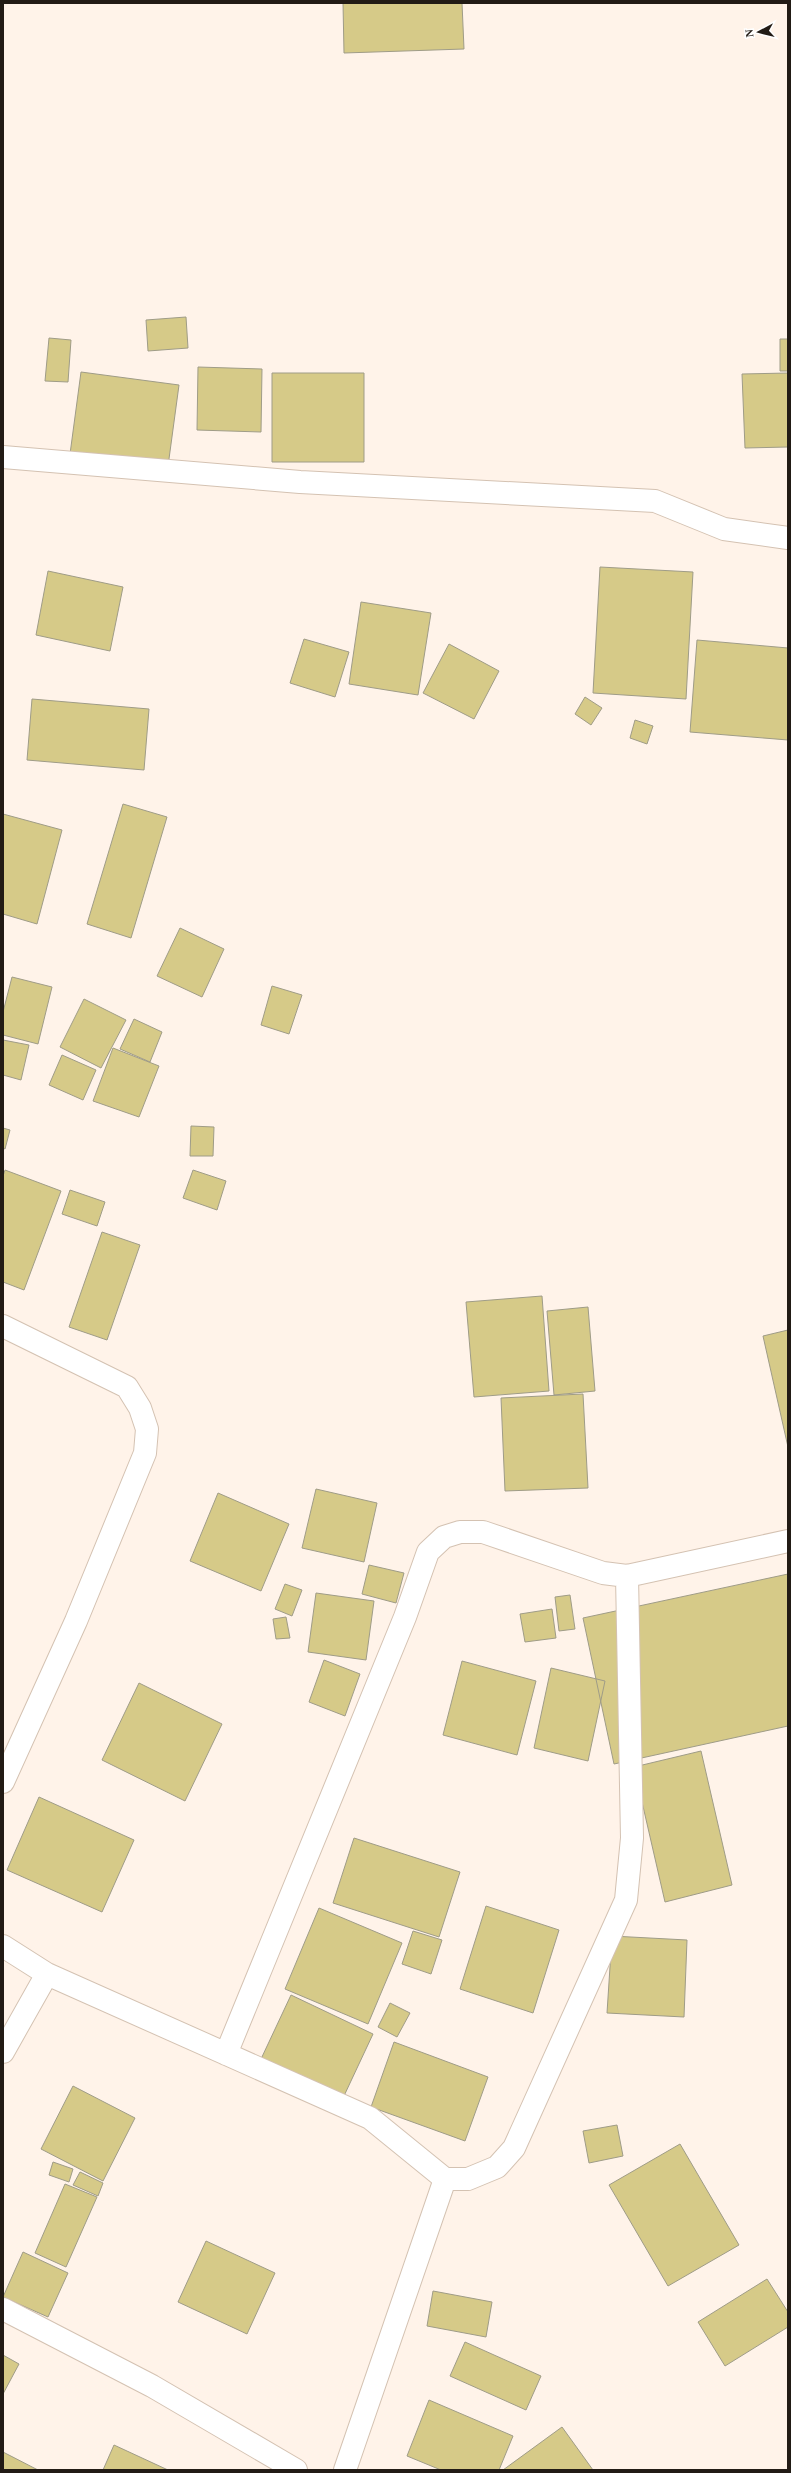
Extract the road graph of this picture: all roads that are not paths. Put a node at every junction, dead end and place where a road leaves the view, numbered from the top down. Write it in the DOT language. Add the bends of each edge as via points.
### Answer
graph roads {
  1 [pos="3,457"];
  2 [pos="788,538"];
  3 [pos="3,1326"];
  4 [pos="788,1541"];
  5 [pos="627,1576"];
  6 [pos="3,1782"];
  7 [pos="3,1946"];
  8 [pos="47,1974"];
  9 [pos="3,2052"];
  10 [pos="226,2054"];
  11 [pos="445,2179"];
  12 [pos="3,2309"];
  13 [pos="296,2470"];
  14 [pos="345,2470"];
  1 -- 2 [label="street" via="300,482 655,501 724,529"];
  3 -- 6 [label="street" via="127,1387 140,1408 147,1429 145,1453 76,1621"];
  4 -- 5 [label="street"];
  5 -- 10 [label="street" via="603,1573 483,1532 460,1532 444,1537 428,1552 405,1617"];
  5 -- 11 [label="street" via="632,1838 626,1900 514,2148 497,2167 468,2179"];
  7 -- 8 [label="street"];
  8 -- 9 [label="street"];
  8 -- 10 [label="street"];
  10 -- 11 [label="street" via="370,2118"];
  11 -- 14 [label="street"];
  12 -- 13 [label="street" via="152,2386"];
}
